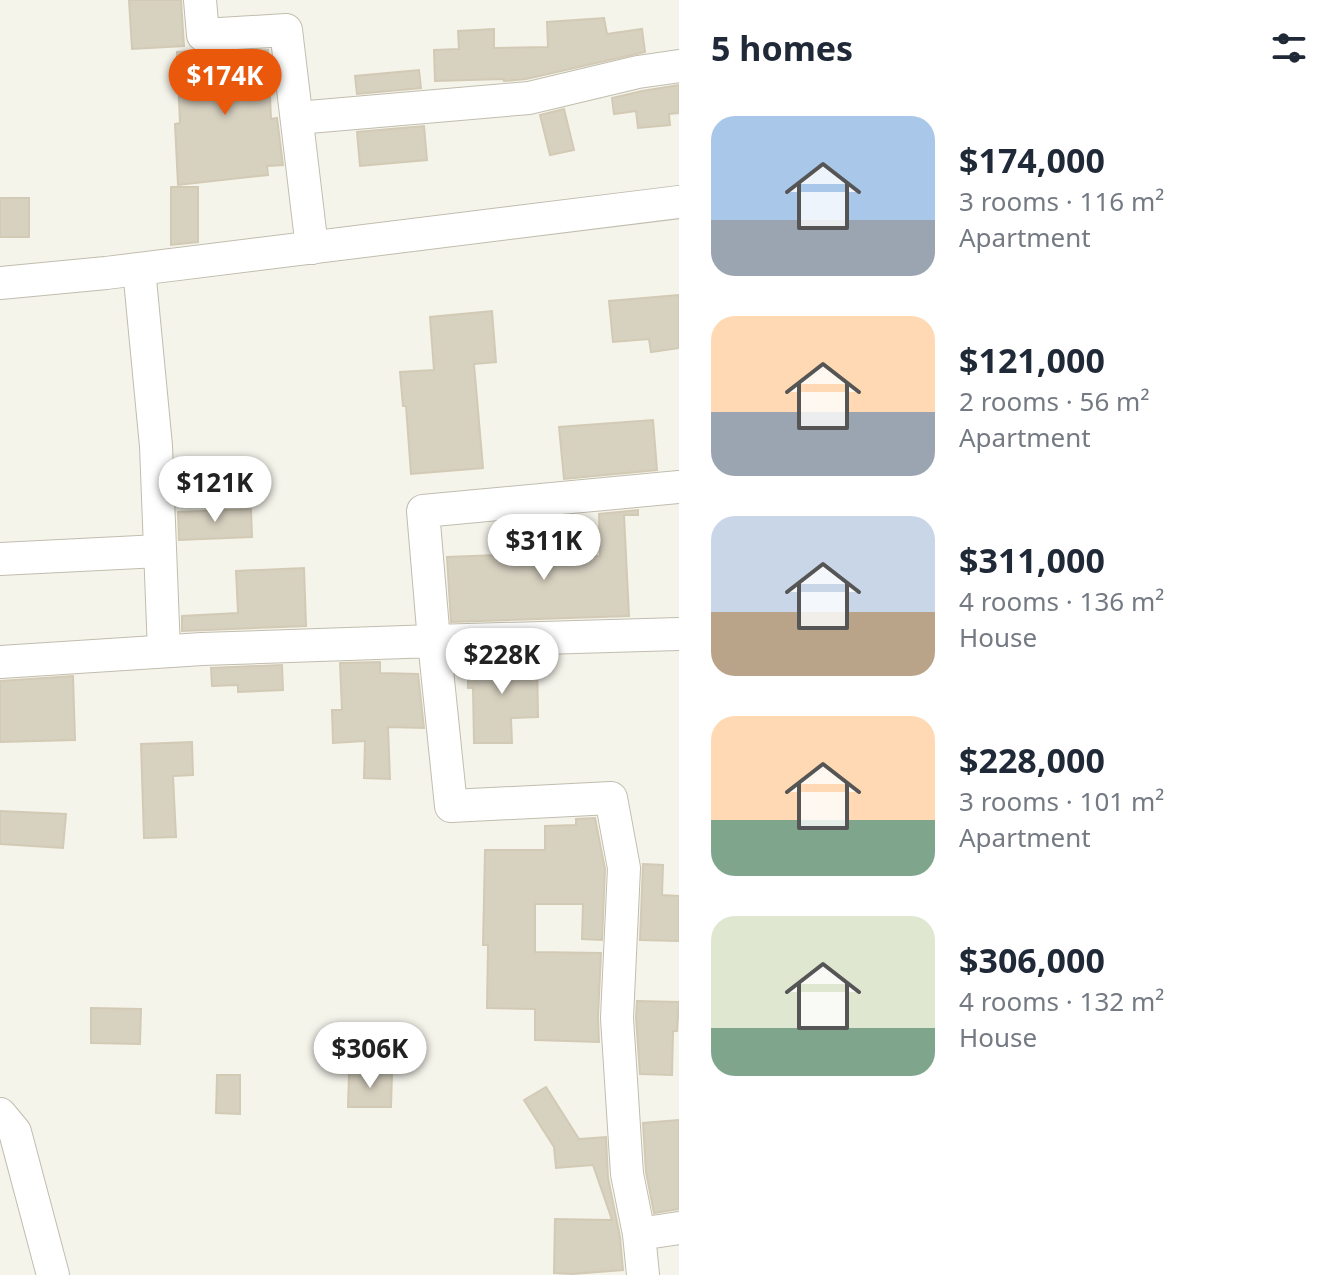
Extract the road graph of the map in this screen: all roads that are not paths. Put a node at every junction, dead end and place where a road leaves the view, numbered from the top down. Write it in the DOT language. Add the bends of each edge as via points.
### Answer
graph roads {
  1 [pos="200,0"];
  2 [pos="679,66"];
  3 [pos="297,118"];
  4 [pos="679,202"];
  5 [pos="312,248"];
  6 [pos="139,269"];
  7 [pos="0,283"];
  8 [pos="679,487"];
  9 [pos="159,551"];
  10 [pos="0,559"];
  11 [pos="679,634"];
  12 [pos="434,641"];
  13 [pos="164,651"];
  14 [pos="0,662"];
  15 [pos="0,1114"];
  16 [pos="679,1228"];
  17 [pos="639,1234"];
  18 [pos="53,1275"];
  19 [pos="643,1275"];
  1 -- 3 [label="street" via="203,35 286,30"];
  2 -- 3 [label="street" via="529,98"];
  3 -- 5 [label="street"];
  4 -- 5 [label="street"];
  5 -- 6 [label="street"];
  6 -- 7 [label="street"];
  6 -- 9 [label="street" via="156,446"];
  8 -- 12 [label="street" via="423,511"];
  9 -- 10 [label="street"];
  9 -- 13 [label="street"];
  11 -- 12 [label="street"];
  12 -- 13 [label="street"];
  12 -- 17 [label="street" via="451,806 611,798 624,868 617,1018 627,1174"];
  13 -- 14 [label="street"];
  15 -- 18 [label="street" via="15,1132"];
  16 -- 17 [label="street"];
  17 -- 19 [label="street"];
}
